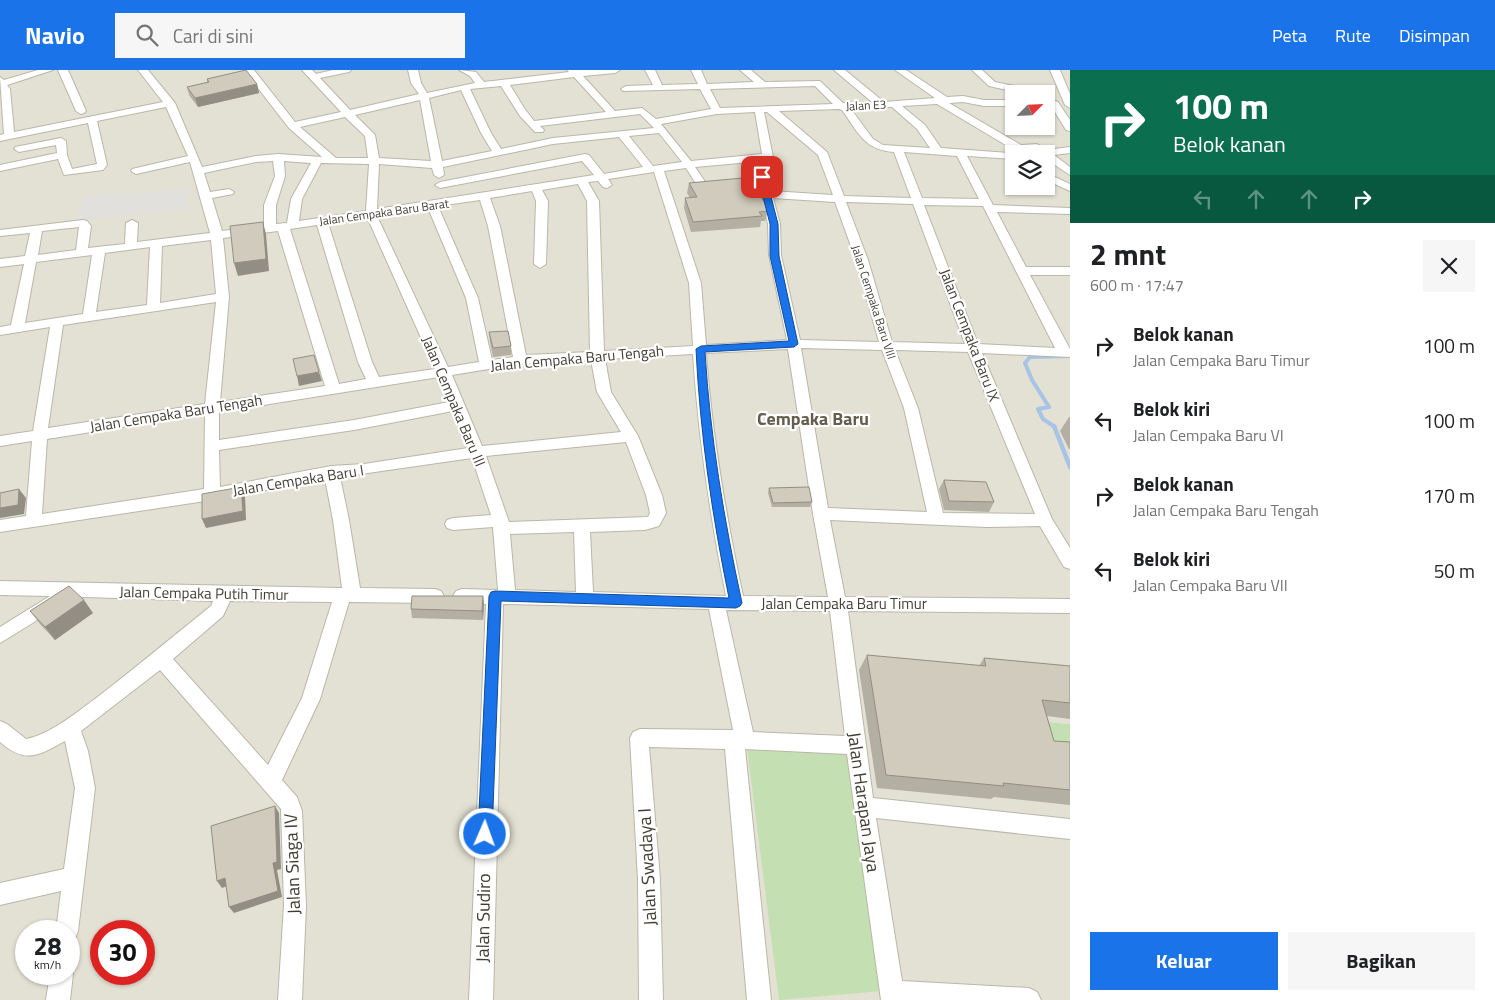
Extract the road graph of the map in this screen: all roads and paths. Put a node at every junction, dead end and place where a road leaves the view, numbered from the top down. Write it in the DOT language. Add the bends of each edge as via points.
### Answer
graph roads {
  1 [pos="46,70"];
  2 [pos="63,70"];
  3 [pos="143,70"];
  4 [pos="248,70"];
  5 [pos="346,70"];
  6 [pos="413,70"];
  7 [pos="464,70"];
  8 [pos="650,70"];
  9 [pos="696,70"];
  10 [pos="745,70"];
  11 [pos="838,70"];
  12 [pos="900,70"];
  13 [pos="977,70"];
  14 [pos="1055,70"];
  15 [pos="574,72"];
  16 [pos="310,73"];
  17 [pos="1,82"];
  18 [pos="504,82"];
  19 [pos="620,84"];
  20 [pos="481,85"];
  21 [pos="764,86"];
  22 [pos="1005,87"];
  23 [pos="464,88"];
  24 [pos="660,88"];
  25 [pos="704,88"];
  26 [pos="424,95"];
  27 [pos="943,101"];
  28 [pos="170,104"];
  29 [pos="894,104"];
  30 [pos="1005,104"];
  31 [pos="1055,104"];
  32 [pos="882,105"];
  33 [pos="1070,105"];
  34 [pos="843,106"];
  35 [pos="759,110"];
  36 [pos="772,110"];
  37 [pos="1055,110"];
  38 [pos="81,111"];
  39 [pos="717,111"];
  40 [pos="348,114"];
  41 [pos="613,114"];
  42 [pos="92,120"];
  43 [pos="532,124"];
  44 [pos="293,126"];
  45 [pos="657,126"];
  46 [pos="1070,128"];
  47 [pos="622,134"];
  48 [pos="4,137"];
  49 [pos="558,141"];
  50 [pos="1005,145"];
  51 [pos="19,149"];
  52 [pos="898,150"];
  53 [pos="1070,150"];
  54 [pos="498,152"];
  55 [pos="938,152"];
  56 [pos="1055,152"];
  57 [pos="1005,153"];
  58 [pos="961,154"];
  59 [pos="62,155"];
  60 [pos="278,157"];
  61 [pos="768,157"];
  62 [pos="194,158"];
  63 [pos="581,158"];
  64 [pos="318,159"];
  65 [pos="1055,160"];
  66 [pos="333,161"];
  67 [pos="374,161"];
  68 [pos="689,164"];
  69 [pos="437,165"];
  70 [pos="0,168"];
  71 [pos="654,169"];
  72 [pos="136,171"];
  73 [pos="199,171"];
  74 [pos="1070,172"];
  75 [pos="603,178"];
  76 [pos="1055,180"];
  77 [pos="582,181"];
  78 [pos="440,184"];
  79 [pos="702,186"];
  80 [pos="536,188"];
  81 [pos="610,188"];
  82 [pos="1070,188"];
  83 [pos="229,192"];
  84 [pos="766,194"];
  85 [pos="205,196"];
  86 [pos="484,196"];
  87 [pos="840,199"];
  88 [pos="916,201"];
  89 [pos="450,202"];
  90 [pos="432,205"];
  91 [pos="987,206"];
  92 [pos="1070,211"];
  93 [pos="371,214"];
  94 [pos="322,221"];
  95 [pos="132,224"];
  96 [pos="282,227"];
  97 [pos="37,228"];
  98 [pos="0,233"];
  99 [pos="216,235"];
  100 [pos="156,244"];
  101 [pos="131,247"];
  102 [pos="99,251"];
  103 [pos="81,253"];
  104 [pos="32,259"];
  105 [pos="0,263"];
  106 [pos="540,264"];
  107 [pos="1022,271"];
  108 [pos="1070,271"];
  109 [pos="223,297"];
  110 [pos="152,307"];
  111 [pos="89,317"];
  112 [pos="57,323"];
  113 [pos="17,329"];
  114 [pos="0,331"];
  115 [pos="794,344"];
  116 [pos="887,346"];
  117 [pos="973,348"];
  118 [pos="701,349"];
  119 [pos="1067,353"];
  120 [pos="597,354"];
  121 [pos="520,360"];
  122 [pos="487,366"];
  123 [pos="444,373"];
  124 [pos="375,383"];
  125 [pos="331,389"];
  126 [pos="456,406"];
  127 [pos="212,407"];
  128 [pos="40,435"];
  129 [pos="631,436"];
  130 [pos="0,441"];
  131 [pos="212,446"];
  132 [pos="477,451"];
  133 [pos="331,472"];
  134 [pos="212,494"];
  135 [pos="821,514"];
  136 [pos="936,518"];
  137 [pos="1045,520"];
  138 [pos="34,522"];
  139 [pos="453,524"];
  140 [pos="502,524"];
  141 [pos="0,526"];
  142 [pos="582,526"];
  143 [pos="1070,562"];
  144 [pos="0,588"];
  145 [pos="71,590"];
  146 [pos="224,594"];
  147 [pos="348,595"];
  148 [pos="408,596"];
  149 [pos="501,596"];
  150 [pos="585,599"];
  151 [pos="716,602"];
  152 [pos="736,603"];
  153 [pos="838,603"];
  154 [pos="1070,606"];
  155 [pos="0,636"];
  156 [pos="161,658"];
  157 [pos="70,728"];
  158 [pos="0,730"];
  159 [pos="644,737"];
  160 [pos="739,740"];
  161 [pos="857,746"];
  162 [pos="270,782"];
  163 [pos="864,807"];
  164 [pos="1070,829"];
  165 [pos="73,878"];
  166 [pos="0,894"];
  167 [pos="68,920"];
  168 [pos="60,985"];
  169 [pos="892,996"];
  170 [pos="58,1000"];
  171 [pos="290,1000"];
  172 [pos="481,1000"];
  173 [pos="652,1000"];
  174 [pos="758,1000"];
  175 [pos="1029,1000"];
  1 -- 17 [label="street"];
  2 -- 38 [label="street"];
  3 -- 28 [label="street"];
  4 -- 44 [label="street"];
  5 -- 16 [label="street"];
  6 -- 26 [label="street"];
  7 -- 20 [label="street" via="473,74"];
  8 -- 24 [label="street"];
  9 -- 25 [label="street"];
  10 -- 21 [label="street"];
  11 -- 32 [label="street"];
  12 -- 27 [label="street"];
  13 -- 22 [label="street" via="992,84"];
  14 -- 33 [label="street"];
  15 -- 18 [label="street"];
  15 -- 19 [label="street"];
  15 -- 41 [label="street"];
  16 -- 40 [label="street"];
  17 -- 48 [label="street"];
  18 -- 20 [label="street"];
  18 -- 43 [label="street" via="515,104"];
  19 -- 24 [label="street"];
  19 -- 41 [label="street"];
  19 -- 45 [label="street"];
  20 -- 23 [label="street"];
  21 -- 25 [label="street"];
  21 -- 34 [label="street" via="817,83"];
  23 -- 26 [label="street"];
  23 -- 54 [label="street"];
  24 -- 25 [label="street"];
  25 -- 39 [label="street"];
  26 -- 40 [label="street"];
  26 -- 69 [label="street"];
  27 -- 29 [label="street, Jalan E3"];
  27 -- 30 [label="street, Jalan E3" via="964,99"];
  27 -- 50 [label="street"];
  28 -- 42 [label="street"];
  28 -- 62 [label="street"];
  29 -- 32 [label="street, Jalan E3"];
  29 -- 55 [label="street" via="921,127"];
  31 -- 33 [label="street"];
  32 -- 34 [label="street, Jalan E3"];
  34 -- 36 [label="street, Jalan E3"];
  34 -- 52 [label="street" via="875,146"];
  35 -- 36 [label="street, Jalan E3"];
  35 -- 39 [label="street, Jalan E3"];
  35 -- 61 [label="street"];
  36 -- 87 [label="street, Jalan Cempaka Baru VIII" via="823,154"];
  37 -- 46 [label="street"];
  39 -- 45 [label="street, Jalan E3"];
  40 -- 44 [label="street"];
  40 -- 67 [label="street" via="368,132"];
  41 -- 43 [label="street"];
  42 -- 48 [label="street"];
  42 -- 59 [label="street" via="102,165 68,173"];
  43 -- 49 [label="street"];
  44 -- 66 [label="street"];
  45 -- 47 [label="street, Jalan E3"];
  45 -- 68 [label="street"];
  47 -- 49 [label="street, Jalan E3"];
  47 -- 71 [label="street"];
  49 -- 54 [label="street, Jalan E3"];
  49 -- 63 [label="street"];
  51 -- 59 [label="street" via="61,141"];
  52 -- 55 [label="street"];
  52 -- 88 [label="street, Jalan Cempaka Baru IX"];
  53 -- 56 [label="street"];
  54 -- 69 [label="street, Jalan E3"];
  55 -- 58 [label="street"];
  57 -- 58 [label="street"];
  58 -- 91 [label="street"];
  59 -- 70 [label="street"];
  60 -- 64 [label="street, Jalan E3"];
  60 -- 73 [label="street, Jalan E3"];
  60 -- 96 [label="street" via="280,176 270,205"];
  61 -- 68 [label="street, Jalan Cempaka Baru Barat"];
  61 -- 84 [label="street, Jalan Harapan Jaya" via="762,177"];
  62 -- 72 [label="street"];
  62 -- 73 [label="street"];
  63 -- 75 [label="street"];
  63 -- 78 [label="street"];
  64 -- 66 [label="street, Jalan E3"];
  64 -- 96 [label="street" via="292,214"];
  65 -- 74 [label="street"];
  66 -- 67 [label="street, Jalan E3"];
  67 -- 69 [label="street, Jalan E3"];
  67 -- 93 [label="street"];
  68 -- 71 [label="street, Jalan Cempaka Baru Barat"];
  68 -- 79 [label="street"];
  69 -- 78 [label="street"];
  71 -- 75 [label="street, Jalan Cempaka Baru Barat"];
  71 -- 118 [label="street" via="695,283"];
  73 -- 85 [label="street"];
  75 -- 77 [label="street, Jalan Cempaka Baru Barat"];
  75 -- 81 [label="street"];
  76 -- 82 [label="street"];
  77 -- 80 [label="street, Jalan Cempaka Baru Barat"];
  77 -- 120 [label="street" via="593,201"];
  78 -- 89 [label="street"];
  80 -- 86 [label="street, Jalan Cempaka Baru Barat"];
  80 -- 106 [label="street" via="542,201"];
  83 -- 85 [label="street"];
  84 -- 87 [label="street"];
  84 -- 115 [label="street, Jalan Harapan Jaya" via="774,224 774,256"];
  85 -- 99 [label="street"];
  86 -- 89 [label="street, Jalan Cempaka Baru Barat"];
  86 -- 121 [label="street" via="494,226"];
  87 -- 88 [label="street"];
  87 -- 116 [label="street, Jalan Cempaka Baru VIII"];
  88 -- 91 [label="street"];
  88 -- 117 [label="street, Jalan Cempaka Baru IX"];
  89 -- 90 [label="street, Jalan Cempaka Baru Barat"];
  90 -- 93 [label="street, Jalan Cempaka Baru Barat"];
  90 -- 122 [label="street" via="472,298"];
  91 -- 92 [label="street"];
  91 -- 107 [label="street"];
  93 -- 94 [label="street, Jalan Cempaka Baru Barat"];
  93 -- 123 [label="street, Jalan Cempaka Baru III"];
  94 -- 96 [label="street, Jalan Cempaka Baru Barat"];
  94 -- 124 [label="street" via="365,362"];
  95 -- 101 [label="street"];
  96 -- 99 [label="street, Jalan Cempaka Baru Barat"];
  96 -- 125 [label="street" via="332,383"];
  97 -- 98 [label="street"];
  97 -- 103 [label="street" via="84,224"];
  97 -- 104 [label="street"];
  99 -- 100 [label="street, Jalan Cempaka Baru Barat"];
  99 -- 109 [label="street"];
  100 -- 101 [label="street, Jalan Cempaka Baru Barat"];
  100 -- 110 [label="street"];
  101 -- 102 [label="street, Jalan Cempaka Baru Barat"];
  102 -- 103 [label="street, Jalan Cempaka Baru Barat"];
  102 -- 111 [label="street"];
  103 -- 104 [label="street, Jalan Cempaka Baru Barat"];
  104 -- 105 [label="street, Jalan Cempaka Baru Barat"];
  104 -- 113 [label="street"];
  107 -- 108 [label="street"];
  107 -- 119 [label="street"];
  109 -- 110 [label="street"];
  109 -- 127 [label="street"];
  110 -- 111 [label="street"];
  111 -- 112 [label="street"];
  112 -- 113 [label="street"];
  112 -- 128 [label="street"];
  113 -- 114 [label="street"];
  115 -- 116 [label="street, Jalan Cempaka Baru Tengah"];
  115 -- 118 [label="street, Jalan Cempaka Baru Tengah"];
  115 -- 135 [label="street, Jalan Harapan Jaya"];
  116 -- 117 [label="street, Jalan Cempaka Baru Tengah"];
  116 -- 136 [label="street, Jalan Cempaka Baru VIII" via="911,408"];
  117 -- 119 [label="street, Jalan Cempaka Baru Tengah"];
  117 -- 137 [label="street, Jalan Cempaka Baru IX"];
  118 -- 120 [label="street, Jalan Cempaka Baru Tengah"];
  118 -- 152 [label="street" via="704,404 721,531"];
  120 -- 121 [label="street, Jalan Cempaka Baru Tengah"];
  120 -- 129 [label="street" via="605,395"];
  121 -- 122 [label="street, Jalan Cempaka Baru Tengah"];
  122 -- 123 [label="street, Jalan Cempaka Baru Tengah"];
  123 -- 124 [label="street, Jalan Cempaka Baru Tengah"];
  123 -- 126 [label="street, Jalan Cempaka Baru III"];
  124 -- 125 [label="street, Jalan Cempaka Baru Tengah"];
  125 -- 127 [label="street, Jalan Cempaka Baru Tengah"];
  126 -- 131 [label="street"];
  126 -- 132 [label="street, Jalan Cempaka Baru III"];
  127 -- 128 [label="street, Jalan Cempaka Baru Tengah"];
  127 -- 131 [label="street"];
  128 -- 130 [label="street, Jalan Cempaka Baru Tengah"];
  128 -- 138 [label="street"];
  129 -- 132 [label="street, Jalan Cempaka Baru I"];
  129 -- 142 [label="street" via="654,495 656,519 645,524"];
  131 -- 134 [label="street"];
  132 -- 133 [label="street, Jalan Cempaka Baru I"];
  132 -- 140 [label="street, Jalan Cempaka Baru III"];
  133 -- 134 [label="street, Jalan Cempaka Baru I"];
  133 -- 147 [label="street"];
  134 -- 138 [label="street, Jalan Cempaka Baru I"];
  135 -- 136 [label="street"];
  135 -- 153 [label="street, Jalan Harapan Jaya"];
  136 -- 137 [label="street"];
  137 -- 143 [label="street, Jalan Cempaka Baru IX"];
  138 -- 141 [label="street, Jalan Cempaka Baru I"];
  139 -- 140 [label="street"];
  140 -- 142 [label="street"];
  140 -- 149 [label="street, Jalan Cempaka Baru III"];
  142 -- 150 [label="street"];
  144 -- 145 [label="street, Jalan Cempaka Putih Timur"];
  145 -- 146 [label="street, Jalan Cempaka Putih Timur"];
  145 -- 155 [label="street"];
  146 -- 147 [label="street, Jalan Cempaka Putih Timur"];
  146 -- 156 [label="street" via="217,611"];
  147 -- 148 [label="street, Jalan Cempaka Putih Timur"];
  147 -- 162 [label="street" via="310,699"];
  148 -- 149 [label="street, Jalan Cempaka Baru Timur"];
  149 -- 150 [label="street, Jalan Cempaka Baru Timur"];
  149 -- 172 [label="street, Jalan Sudiro" via="484,870"];
  150 -- 151 [label="street, Jalan Cempaka Baru Timur"];
  151 -- 152 [label="street, Jalan Cempaka Baru Timur"];
  151 -- 160 [label="street"];
  152 -- 153 [label="street, Jalan Cempaka Baru Timur"];
  153 -- 154 [label="street, Jalan Cempaka Baru Timur"];
  153 -- 161 [label="street, Jalan Harapan Jaya"];
  156 -- 157 [label="street"];
  156 -- 162 [label="street, Jalan Siaga IV"];
  157 -- 158 [label="street" via="38,746 24,748"];
  157 -- 165 [label="street" via="85,788"];
  159 -- 160 [label="street"];
  159 -- 173 [label="street, Jalan Swadaya I" via="640,738 639,744 649,879"];
  160 -- 161 [label="street"];
  160 -- 174 [label="street"];
  161 -- 163 [label="street, Jalan Harapan Jaya"];
  162 -- 171 [label="street, Jalan Siaga IV" via="292,810 295,905"];
  163 -- 164 [label="street"];
  163 -- 169 [label="street, Jalan Harapan Jaya"];
  165 -- 166 [label="street"];
  165 -- 167 [label="street"];
  168 -- 170 [label="street"];
  169 -- 175 [label="street"];
}
